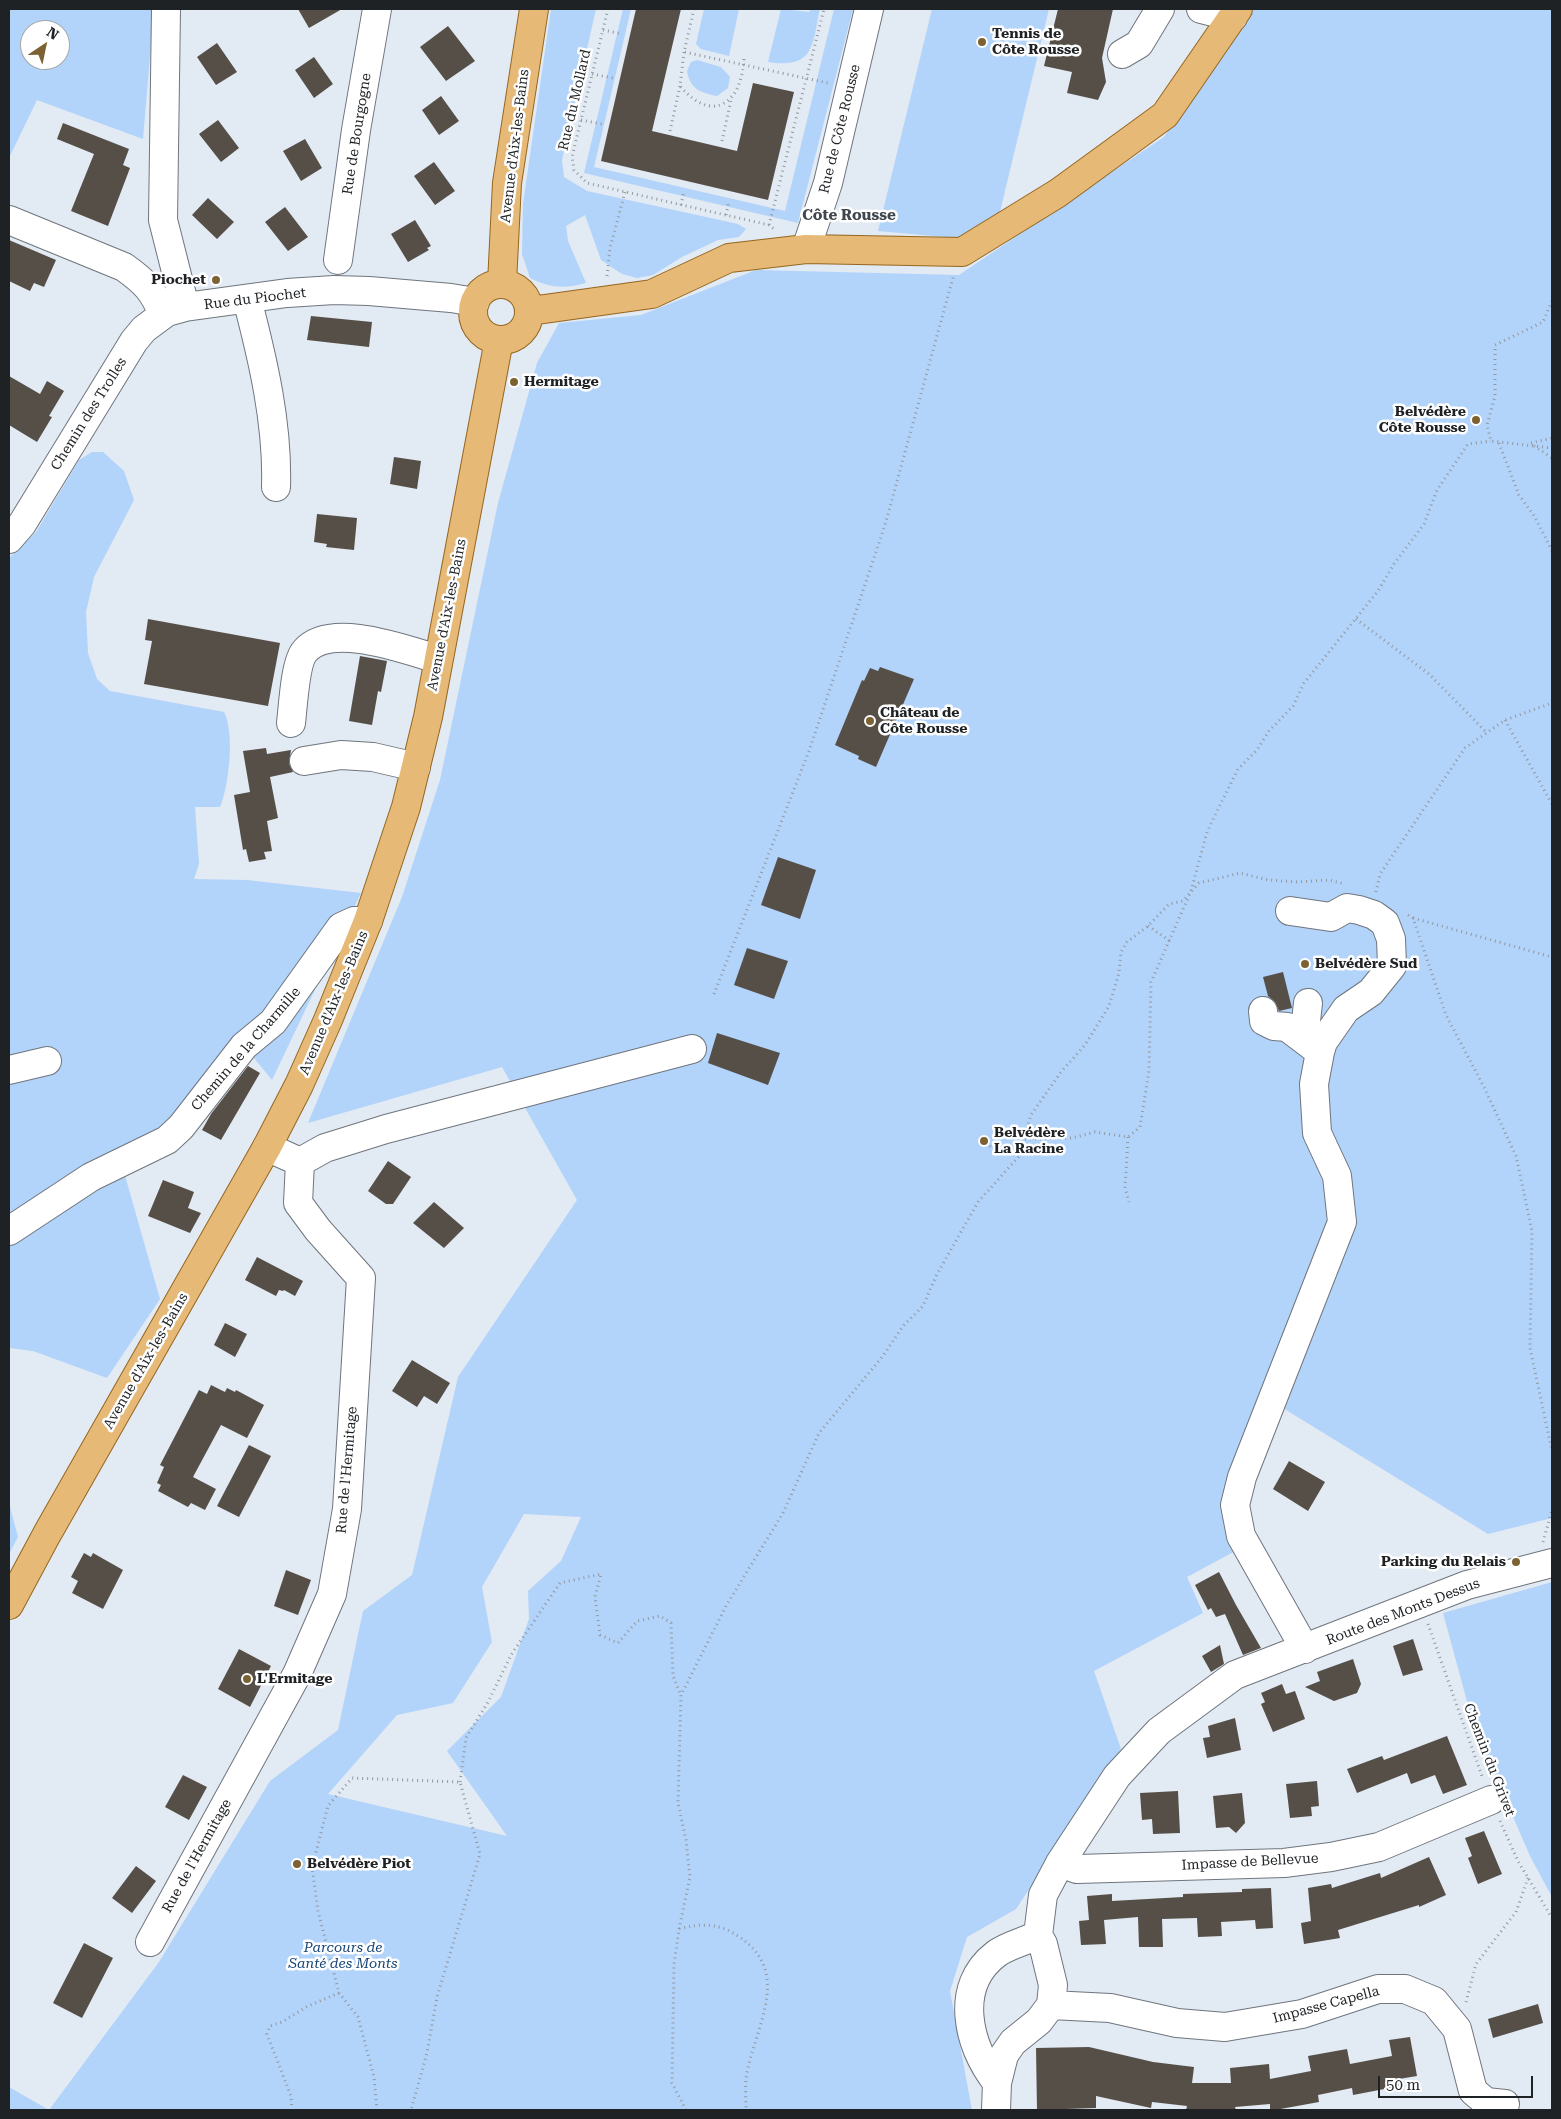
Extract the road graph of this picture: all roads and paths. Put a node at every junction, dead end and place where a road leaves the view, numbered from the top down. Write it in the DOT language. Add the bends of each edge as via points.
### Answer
graph roads {
  1 [pos="166,9"];
  2 [pos="377,9"];
  3 [pos="534,9"];
  4 [pos="608,9"];
  5 [pos="694,9"];
  6 [pos="824,9"];
  7 [pos="869,9"];
  8 [pos="1160,9"];
  9 [pos="1201,9"];
  10 [pos="1235,13"];
  11 [pos="603,30"];
  12 [pos="622,34"];
  13 [pos="684,52"];
  14 [pos="1122,54"];
  15 [pos="744,58"];
  16 [pos="743,65"];
  17 [pos="592,74"];
  18 [pos="613,78"];
  19 [pos="807,78"];
  20 [pos="680,86"];
  21 [pos="850,88"];
  22 [pos="730,100"];
  23 [pos="581,120"];
  24 [pos="602,124"];
  25 [pos="670,131"];
  26 [pos="722,141"];
  27 [pos="684,191"];
  28 [pos="625,192"];
  29 [pos="729,201"];
  30 [pos="681,205"];
  31 [pos="726,215"];
  32 [pos="9,220"];
  33 [pos="769,225"];
  34 [pos="776,230"];
  35 [pos="806,249"];
  36 [pos="962,252"];
  37 [pos="338,260"];
  38 [pos="606,282"];
  39 [pos="502,283"];
  40 [pos="247,299"];
  41 [pos="1552,301"];
  42 [pos="475,302"];
  43 [pos="174,311"];
  44 [pos="530,311"];
  45 [pos="498,340"];
  46 [pos="1552,438"];
  47 [pos="1491,441"];
  48 [pos="1499,443"];
  49 [pos="1526,444"];
  50 [pos="1532,445"];
  51 [pos="1552,448"];
  52 [pos="1552,458"];
  53 [pos="276,487"];
  54 [pos="9,539"];
  55 [pos="1552,551"];
  56 [pos="1356,619"];
  57 [pos="438,659"];
  58 [pos="1552,703"];
  59 [pos="1504,720"];
  60 [pos="291,723"];
  61 [pos="1487,733"];
  62 [pos="304,761"];
  63 [pos="416,767"];
  64 [pos="1552,804"];
  65 [pos="1347,885"];
  66 [pos="1191,891"];
  67 [pos="1369,893"];
  68 [pos="1290,910"];
  69 [pos="1395,918"];
  70 [pos="1413,918"];
  71 [pos="368,921"];
  72 [pos="1148,926"];
  73 [pos="1170,942"];
  74 [pos="1552,958"];
  75 [pos="714,994"];
  76 [pos="1308,1003"];
  77 [pos="1263,1011"];
  78 [pos="1312,1046"];
  79 [pos="692,1050"];
  80 [pos="47,1062"];
  81 [pos="9,1070"];
  82 [pos="1128,1137"];
  83 [pos="1025,1139"];
  84 [pos="982,1140"];
  85 [pos="267,1146"];
  86 [pos="1022,1153"];
  87 [pos="300,1162"];
  88 [pos="1129,1202"];
  89 [pos="9,1231"];
  90 [pos="1552,1451"];
  91 [pos="1552,1510"];
  92 [pos="1551,1564"];
  93 [pos="1421,1602"];
  94 [pos="9,1605"];
  95 [pos="1309,1648"];
  96 [pos="681,1695"];
  97 [pos="460,1782"];
  98 [pos="1491,1800"];
  99 [pos="1060,1863"];
  100 [pos="297,1864"];
  101 [pos="312,1867"];
  102 [pos="1528,1878"];
  103 [pos="1552,1918"];
  104 [pos="680,1929"];
  105 [pos="1038,1935"];
  106 [pos="150,1942"];
  107 [pos="339,1993"];
  108 [pos="1051,2005"];
  109 [pos="1464,2010"];
  110 [pos="996,2083"];
  111 [pos="1505,2104"];
  112 [pos="292,2110"];
  113 [pos="377,2110"];
  114 [pos="411,2110"];
  115 [pos="686,2110"];
  116 [pos="746,2110"];
  117 [pos="996,2110"];
  1 -- 43 [label="street, Rue du Piochet" via="163,220"];
  2 -- 37 [label="street, Rue de Bourgogne"];
  3 -- 39 [label="main road, Avenue d'Aix-les-Bains" via="507,183"];
  4 -- 11 [label="path, Rue du Mollard"];
  5 -- 13 [label="path"];
  6 -- 19 [label="path"];
  7 -- 21 [label="street, Rue de Côte Rousse"];
  8 -- 14 [label="street" via="1139,44"];
  9 -- 10 [label="street"];
  10 -- 36 [label="main road" via="1165,115 1058,193"];
  11 -- 12 [label="path"];
  11 -- 17 [label="path, Rue du Mollard"];
  13 -- 16 [label="path"];
  13 -- 20 [label="path"];
  15 -- 16 [label="path"];
  16 -- 19 [label="path"];
  16 -- 22 [label="path" via="737,90"];
  17 -- 18 [label="path"];
  17 -- 23 [label="path, Rue du Mollard"];
  19 -- 21 [label="path"];
  19 -- 33 [label="path"];
  20 -- 22 [label="path" via="690,98 704,104 717,105"];
  20 -- 25 [label="path"];
  21 -- 35 [label="street, Rue de Côte Rousse" via="828,183"];
  22 -- 26 [label="path"];
  23 -- 24 [label="path"];
  23 -- 28 [label="path, Rue du Mollard" via="572,157 574,170 587,184"];
  27 -- 30 [label="path"];
  28 -- 30 [label="path, Rue du Mollard"];
  28 -- 38 [label="path" via="610,248"];
  29 -- 31 [label="path"];
  30 -- 31 [label="path, Rue du Mollard"];
  31 -- 33 [label="path, Rue du Mollard"];
  32 -- 43 [label="street" via="124,267"];
  33 -- 34 [label="path"];
  35 -- 36 [label="main road"];
  35 -- 44 [label="main road" via="729,258 652,294"];
  36 -- 75 [label="path" via="886,525 809,751"];
  39 -- 42 [label="main road" via="482,291"];
  39 -- 44 [label="main road" via="524,294"];
  40 -- 42 [label="street, Rue du Piochet" via="334,290"];
  40 -- 43 [label="street, Rue du Piochet"];
  40 -- 53 [label="street" via="264,369 273,428"];
  41 -- 47 [label="path" via="1543,322 1495,345 1495,396 1487,425"];
  42 -- 45 [label="main road" via="473,317 477,326"];
  43 -- 54 [label="street, Chemin des Trolles" via="144,329 134,341 22,524"];
  44 -- 45 [label="main road" via="525,328 518,335"];
  45 -- 57 [label="main road, Avenue d'Aix-les-Bains"];
  46 -- 49 [label="path"];
  47 -- 48 [label="path"];
  47 -- 56 [label="path" via="1468,444 1437,490 1424,524"];
  48 -- 49 [label="path"];
  48 -- 55 [label="path" via="1519,495 1535,517"];
  49 -- 50 [label="path"];
  50 -- 51 [label="path"];
  50 -- 52 [label="path"];
  56 -- 61 [label="path" via="1429,674"];
  56 -- 66 [label="path" via="1304,683 1293,706 1269,731 1258,750 1238,769 1207,832"];
  57 -- 60 [label="street" via="354,637 316,642 304,652 299,668"];
  57 -- 63 [label="main road, Avenue d'Aix-les-Bains"];
  58 -- 59 [label="path"];
  59 -- 61 [label="path"];
  59 -- 64 [label="path"];
  61 -- 67 [label="path" via="1465,748 1380,874 1376,895"];
  62 -- 63 [label="street" via="341,755 373,757"];
  63 -- 71 [label="main road, Avenue d'Aix-les-Bains" via="394,846"];
  65 -- 66 [label="path" via="1329,880 1268,880 1240,873 1199,883"];
  66 -- 72 [label="path" via="1183,901 1169,904"];
  66 -- 73 [label="path"];
  68 -- 69 [label="street" via="1332,917 1347,908"];
  69 -- 70 [label="path"];
  69 -- 70 [label="path"];
  69 -- 78 [label="street" via="1391,939 1392,966 1371,992 1346,1009 1323,1042"];
  70 -- 74 [label="path"];
  70 -- 90 [label="path" via="1446,1015 1516,1156 1532,1231 1530,1348"];
  71 -- 85 [label="main road, Avenue d'Aix-les-Bains" via="300,1085"];
  71 -- 89 [label="street, Chemin de la Charmille" via="354,921 341,927 273,1022 244,1046 181,1127 167,1140 91,1178"];
  72 -- 73 [label="path"];
  72 -- 83 [label="path" via="1127,942 1109,1006 1085,1045 1061,1072 1031,1115"];
  73 -- 82 [label="path" via="1151,982 1149,1071 1144,1110 1140,1127"];
  76 -- 78 [label="street"];
  77 -- 78 [label="street" via="1264,1021 1287,1027"];
  78 -- 95 [label="street" via="1317,1133 1336,1176 1342,1222 1242,1477 1235,1505 1241,1536"];
  79 -- 87 [label="street" via="386,1129 325,1148"];
  80 -- 81 [label="street"];
  82 -- 83 [label="path" via="1095,1132 1072,1138"];
  82 -- 88 [label="path" via="1125,1188"];
  83 -- 86 [label="path"];
  84 -- 86 [label="path" via="1000,1154"];
  85 -- 87 [label="street"];
  85 -- 94 [label="main road, Avenue d'Aix-les-Bains" via="46,1534"];
  86 -- 96 [label="path" via="978,1202 936,1276 923,1306 819,1433 783,1513 726,1606"];
  87 -- 106 [label="street, Rue de l'Hermitage" via="298,1203 361,1278 347,1509 332,1594 297,1674"];
  91 -- 92 [label="path" via="1543,1541"];
  92 -- 93 [label="street, Route des Monts Dessus" via="1467,1585"];
  93 -- 95 [label="street, Route des Monts Dessus"];
  93 -- 98 [label="path, Chemin du Grivet"];
  95 -- 99 [label="street, Route des Monts Dessus" via="1235,1675 1159,1731 1117,1776"];
  96 -- 97 [label="path" via="673,1676 671,1623 660,1616 637,1621 618,1643 600,1635 595,1597 600,1574 560,1582 511,1655 466,1738"];
  96 -- 104 [label="path" via="678,1802 690,1877"];
  97 -- 101 [label="path" via="352,1778 328,1806"];
  97 -- 114 [label="path" via="480,1854 437,1997 427,2053"];
  98 -- 99 [label="street, Impasse de Bellevue" via="1379,1848 1331,1857 1284,1863 1077,1869"];
  98 -- 102 [label="path, Chemin du Grivet"];
  99 -- 105 [label="street, Route des Monts Dessus" via="1043,1895"];
  100 -- 101 [label="path"];
  101 -- 107 [label="path" via="318,1911"];
  102 -- 103 [label="path, Chemin du Grivet"];
  102 -- 109 [label="path" via="1516,1912 1476,1964"];
  104 -- 115 [label="path" via="674,1964 672,2083"];
  104 -- 116 [label="path" via="698,1924 728,1929 750,1944 764,1967 769,1996 746,2080"];
  105 -- 108 [label="street" via="1053,1985"];
  105 -- 110 [label="street" via="999,1952 986,1962 971,1992 968,2006 972,2040 983,2066"];
  107 -- 112 [label="path" via="270,2026 267,2034 291,2096"];
  107 -- 113 [label="path" via="358,2016 374,2077"];
  108 -- 110 [label="street" via="1039,2021 1013,2042 1004,2055"];
  108 -- 111 [label="street, Impasse Capella" via="1110,2008 1177,2022 1225,2027 1302,2014 1378,1989 1405,1989 1434,2002 1457,2029 1473,2092 1486,2102"];
  110 -- 117 [label="street"];
}
